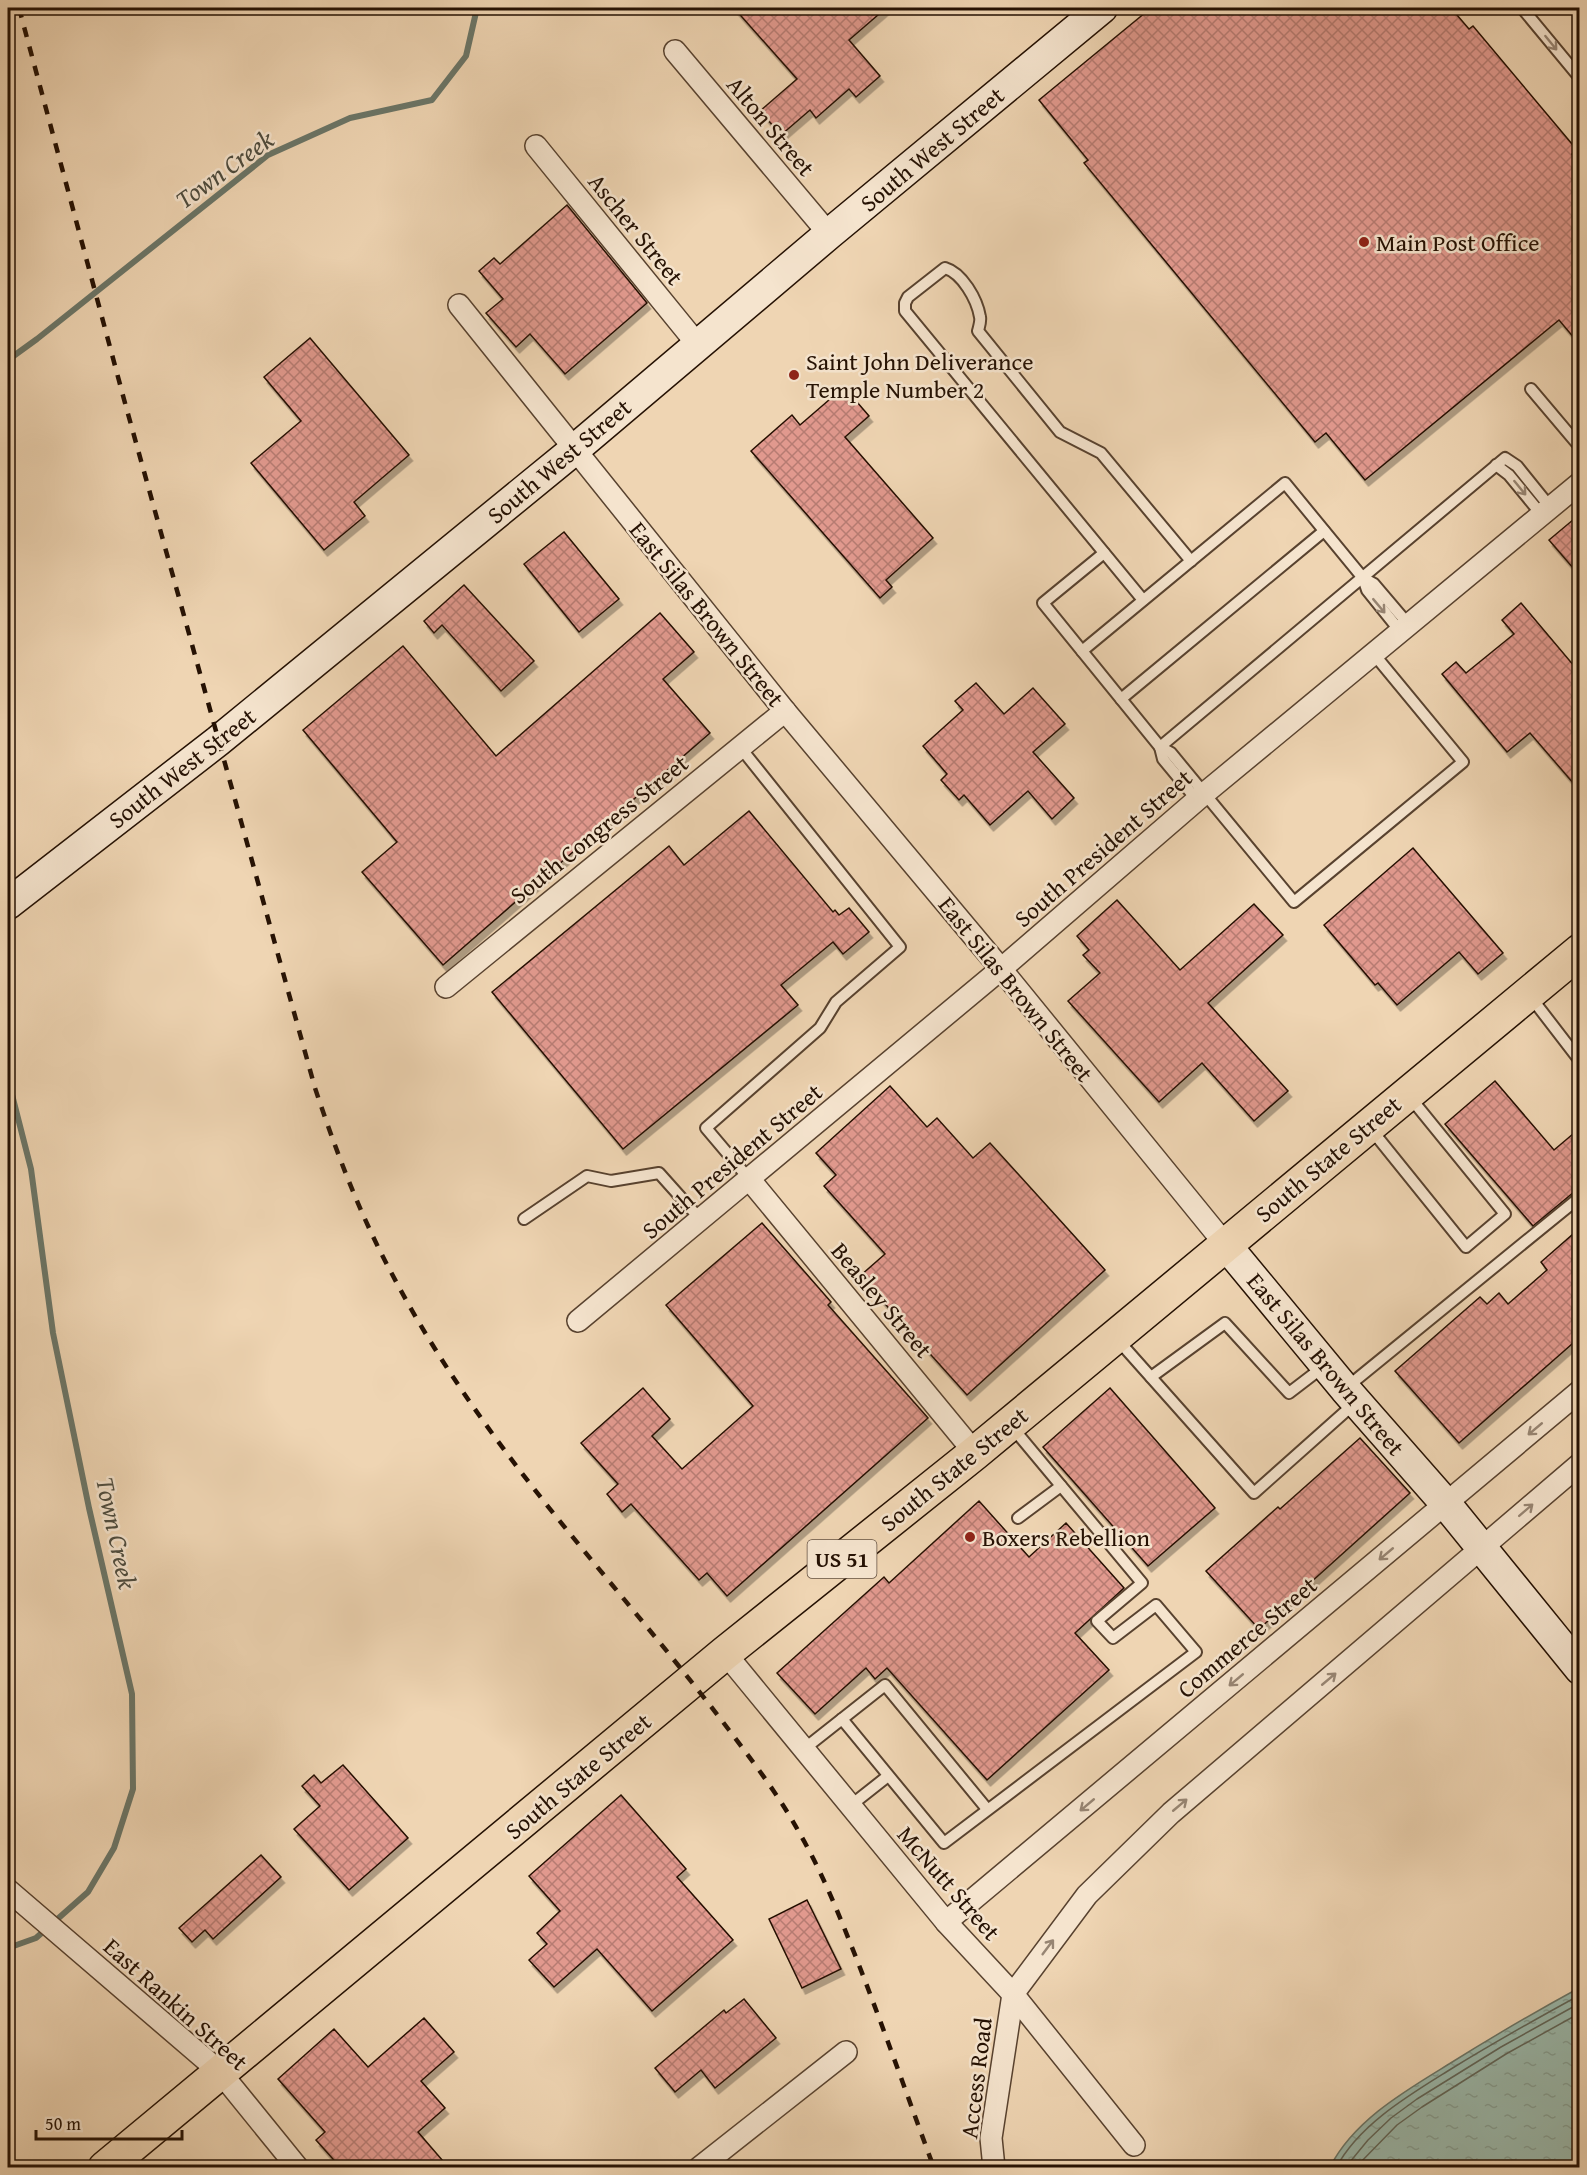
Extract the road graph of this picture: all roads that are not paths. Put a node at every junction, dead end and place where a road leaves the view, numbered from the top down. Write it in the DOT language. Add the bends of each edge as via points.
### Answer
graph roads {
  1 [pos="1102,8"];
  2 [pos="1522,8"];
  3 [pos="675,51"];
  4 [pos="1580,78"];
  5 [pos="536,146"];
  6 [pos="829,234"];
  7 [pos="459,304"];
  8 [pos="698,345"];
  9 [pos="1531,389"];
  10 [pos="1580,447"];
  11 [pos="574,450"];
  12 [pos="1496,465"];
  13 [pos="1580,483"];
  14 [pos="1546,511"];
  15 [pos="1324,531"];
  16 [pos="1104,553"];
  17 [pos="1191,561"];
  18 [pos="1363,578"];
  19 [pos="1143,600"];
  20 [pos="1404,627"];
  21 [pos="1082,651"];
  22 [pos="1373,653"];
  23 [pos="1121,699"];
  24 [pos="785,711"];
  25 [pos="740,747"];
  26 [pos="1160,747"];
  27 [pos="1201,796"];
  28 [pos="8,904"];
  29 [pos="1580,951"];
  30 [pos="1001,969"];
  31 [pos="446,987"];
  32 [pos="1528,993"];
  33 [pos="1580,1061"];
  34 [pos="1407,1093"];
  35 [pos="1368,1126"];
  36 [pos="750,1180"];
  37 [pos="1580,1197"];
  38 [pos="524,1219"];
  39 [pos="701,1220"];
  40 [pos="1225,1244"];
  41 [pos="578,1321"];
  42 [pos="1115,1336"];
  43 [pos="1326,1365"];
  44 [pos="1151,1377"];
  45 [pos="1580,1391"];
  46 [pos="1351,1395"];
  47 [pos="1010,1424"];
  48 [pos="975,1453"];
  49 [pos="1580,1464"];
  50 [pos="1061,1486"];
  51 [pos="1446,1504"];
  52 [pos="1018,1518"];
  53 [pos="1482,1548"];
  54 [pos="725,1653"];
  55 [pos="1580,1669"];
  56 [pos="842,1719"];
  57 [pos="804,1749"];
  58 [pos="888,1776"];
  59 [pos="850,1806"];
  60 [pos="987,1809"];
  61 [pos="9,1892"];
  62 [pos="946,1922"];
  63 [pos="1013,1994"];
  64 [pos="846,2052"];
  65 [pos="220,2072"];
  66 [pos="1134,2145"];
  67 [pos="105,2168"];
  68 [pos="298,2168"];
  69 [pos="699,2168"];
  70 [pos="994,2168"];
  1 -- 6 [label="street, South West Street"];
  2 -- 4 [label="lane, one-way"];
  3 -- 6 [label="street, Alton Street"];
  5 -- 8 [label="street, Ascher Street"];
  6 -- 8 [label="street, South West Street"];
  7 -- 11 [label="street, East Silas Brown Street"];
  8 -- 11 [label="street, South West Street"];
  9 -- 10 [label="lane"];
  11 -- 24 [label="street, East Silas Brown Street"];
  11 -- 28 [label="street, South West Street" via="218,741"];
  12 -- 14 [label="lane, one-way"];
  12 -- 14 [label="lane" via="1505,458 1516,466"];
  12 -- 18 [label="lane"];
  13 -- 14 [label="street, South President Street"];
  14 -- 20 [label="street, South President Street"];
  15 -- 17 [label="lane" via="1285,483"];
  15 -- 18 [label="lane"];
  15 -- 23 [label="lane"];
  16 -- 17 [label="lane" via="905,311 908,297 945,267 954,270 968,286 981,318 978,331 1060,432 1101,453"];
  16 -- 19 [label="lane"];
  16 -- 21 [label="lane" via="1043,603"];
  17 -- 19 [label="lane"];
  18 -- 20 [label="lane" via="1374,584"];
  18 -- 26 [label="lane"];
  19 -- 21 [label="lane"];
  20 -- 22 [label="street, South President Street"];
  21 -- 23 [label="lane"];
  22 -- 27 [label="street, South President Street"];
  22 -- 27 [label="lane" via="1463,762 1294,902"];
  23 -- 26 [label="lane"];
  24 -- 25 [label="street, South Congress Street"];
  24 -- 30 [label="street, East Silas Brown Street"];
  25 -- 31 [label="street, South Congress Street"];
  25 -- 36 [label="lane" via="900,947 836,1002 820,1028 706,1128"];
  26 -- 27 [label="lane" via="1171,753"];
  27 -- 30 [label="street, South President Street"];
  29 -- 32 [label="main road, South State Street / US 51"];
  30 -- 36 [label="street, South President Street"];
  30 -- 40 [label="street, East Silas Brown Street"];
  32 -- 33 [label="lane"];
  32 -- 34 [label="main road, South State Street / US 51"];
  34 -- 35 [label="main road, South State Street / US 51"];
  34 -- 35 [label="lane" via="1505,1214 1466,1248"];
  35 -- 40 [label="main road, South State Street / US 51"];
  36 -- 39 [label="street, South President Street"];
  36 -- 48 [label="street, Beasley Street"];
  37 -- 46 [label="lane"];
  38 -- 39 [label="lane" via="587,1176 611,1181 659,1173"];
  39 -- 41 [label="street, South President Street"];
  40 -- 42 [label="main road, South State Street / US 51"];
  40 -- 43 [label="street, East Silas Brown Street"];
  42 -- 44 [label="lane"];
  42 -- 47 [label="main road, South State Street / US 51"];
  43 -- 44 [label="lane" via="1289,1393 1226,1323"];
  43 -- 46 [label="street, East Silas Brown Street"];
  44 -- 46 [label="lane" via="1254,1493"];
  45 -- 51 [label="street, Commerce Street, one-way"];
  46 -- 51 [label="street, East Silas Brown Street"];
  47 -- 48 [label="main road, South State Street / US 51"];
  47 -- 50 [label="lane"];
  48 -- 54 [label="main road, South State Street / US 51"];
  53 -- 49 [label="street, one-way"];
  50 -- 52 [label="lane"];
  50 -- 60 [label="lane" via="1142,1583 1097,1621 1113,1638 1156,1605 1196,1652"];
  51 -- 53 [label="street, East Silas Brown Street"];
  51 -- 62 [label="street, Commerce Street, one-way"];
  53 -- 55 [label="street, East Silas Brown Street"];
  63 -- 53 [label="street, one-way" via="1087,1895 1171,1813"];
  54 -- 57 [label="street, McNutt Street"];
  54 -- 65 [label="main road, South State Street / US 51"];
  56 -- 57 [label="lane"];
  56 -- 58 [label="lane"];
  56 -- 60 [label="lane" via="885,1685"];
  57 -- 59 [label="street, McNutt Street"];
  58 -- 59 [label="lane"];
  58 -- 60 [label="lane" via="944,1843"];
  59 -- 62 [label="street, McNutt Street"];
  61 -- 65 [label="street, East Rankin Street"];
  62 -- 63 [label="street, McNutt Street"];
  63 -- 66 [label="street, McNutt Street"];
  63 -- 70 [label="street, Access Road" via="990,2138"];
  64 -- 69 [label="street"];
  65 -- 67 [label="main road, South State Street / US 51"];
  65 -- 68 [label="street, East Rankin Street"];
}
